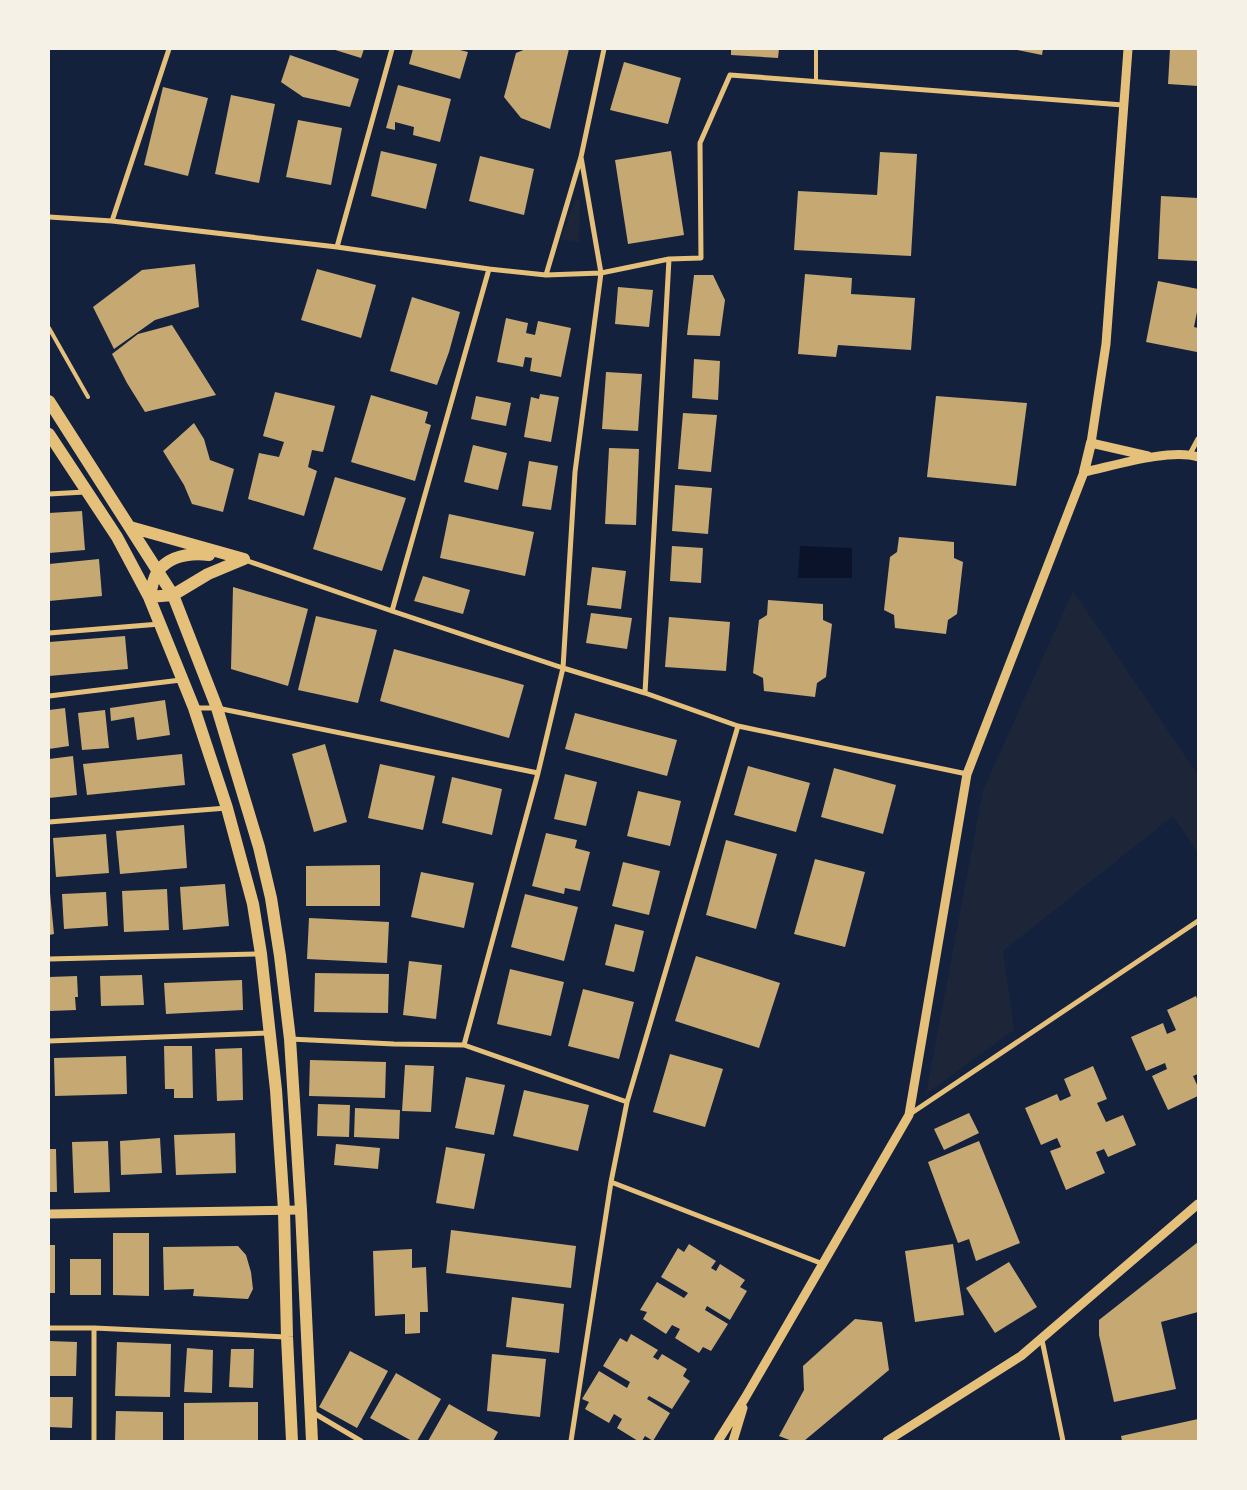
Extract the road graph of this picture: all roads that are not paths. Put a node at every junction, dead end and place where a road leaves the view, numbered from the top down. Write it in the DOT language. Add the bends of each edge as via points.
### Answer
graph roads {
  1 [pos="169,49"];
  2 [pos="392,49"];
  3 [pos="604,49"];
  4 [pos="816,49"];
  5 [pos="1128,49"];
  6 [pos="816,82"];
  7 [pos="1123,105"];
  8 [pos="581,156"];
  9 [pos="49,217"];
  10 [pos="112,221"];
  11 [pos="337,247"];
  12 [pos="668,259"];
  13 [pos="489,269"];
  14 [pos="601,273"];
  15 [pos="546,275"];
  16 [pos="49,328"];
  17 [pos="88,397"];
  18 [pos="49,401"];
  19 [pos="49,434"];
  20 [pos="1198,439"];
  21 [pos="1092,443"];
  22 [pos="1194,456"];
  23 [pos="1153,457"];
  24 [pos="1084,472"];
  25 [pos="88,492"];
  26 [pos="49,494"];
  27 [pos="130,526"];
  28 [pos="244,559"];
  29 [pos="158,571"];
  30 [pos="173,595"];
  31 [pos="149,597"];
  32 [pos="392,611"];
  33 [pos="160,624"];
  34 [pos="49,633"];
  35 [pos="562,668"];
  36 [pos="184,679"];
  37 [pos="645,693"];
  38 [pos="49,696"];
  39 [pos="194,708"];
  40 [pos="217,708"];
  41 [pos="738,726"];
  42 [pos="538,773"];
  43 [pos="967,774"];
  44 [pos="227,808"];
  45 [pos="49,822"];
  46 [pos="1198,921"];
  47 [pos="261,954"];
  48 [pos="49,958"];
  49 [pos="269,1033"];
  50 [pos="290,1039"];
  51 [pos="49,1041"];
  52 [pos="464,1045"];
  53 [pos="627,1102"];
  54 [pos="909,1115"];
  55 [pos="612,1182"];
  56 [pos="1198,1204"];
  57 [pos="284,1210"];
  58 [pos="301,1210"];
  59 [pos="49,1214"];
  60 [pos="823,1264"];
  61 [pos="49,1328"];
  62 [pos="94,1328"];
  63 [pos="287,1337"];
  64 [pos="1042,1340"];
  65 [pos="745,1398"];
  66 [pos="310,1411"];
  67 [pos="94,1441"];
  68 [pos="292,1441"];
  69 [pos="312,1441"];
  70 [pos="361,1441"];
  71 [pos="571,1441"];
  72 [pos="718,1441"];
  73 [pos="733,1441"];
  74 [pos="887,1441"];
  75 [pos="1063,1441"];
  1 -- 10 [label="street"];
  2 -- 11 [label="street"];
  3 -- 8 [label="street"];
  4 -- 6 [label="lane"];
  5 -- 7 [label="street"];
  6 -- 7 [label="street"];
  6 -- 12 [label="street" via="730,75 700,143 701,258"];
  7 -- 21 [label="street" via="1106,344"];
  8 -- 14 [label="street"];
  8 -- 15 [label="street"];
  9 -- 10 [label="street"];
  10 -- 11 [label="street"];
  11 -- 13 [label="street"];
  12 -- 14 [label="street"];
  12 -- 37 [label="street"];
  13 -- 15 [label="street"];
  13 -- 32 [label="street"];
  14 -- 15 [label="street"];
  14 -- 35 [label="street" via="575,472"];
  16 -- 17 [label="lane"];
  18 -- 27 [label="main road"];
  19 -- 25 [label="main road"];
  20 -- 22 [label="street"];
  21 -- 23 [label="street"];
  21 -- 24 [label="main road"];
  22 -- 23 [label="street"];
  23 -- 24 [label="street"];
  24 -- 43 [label="street"];
  25 -- 26 [label="street"];
  25 -- 31 [label="main road"];
  27 -- 28 [label="main road"];
  27 -- 29 [label="main road"];
  28 -- 29 [label="main road" via="196,554 174,558"];
  28 -- 30 [label="main road" via="208,574"];
  28 -- 32 [label="street"];
  29 -- 30 [label="main road"];
  29 -- 31 [label="main road"];
  30 -- 31 [label="main road"];
  30 -- 40 [label="main road"];
  31 -- 33 [label="main road"];
  32 -- 35 [label="street"];
  33 -- 34 [label="street"];
  33 -- 36 [label="main road"];
  35 -- 37 [label="street"];
  35 -- 42 [label="street"];
  36 -- 38 [label="street"];
  36 -- 39 [label="main road"];
  37 -- 41 [label="street"];
  39 -- 40 [label="street"];
  39 -- 44 [label="main road"];
  40 -- 42 [label="street"];
  40 -- 50 [label="main road" via="259,847 280,956"];
  41 -- 43 [label="street"];
  41 -- 53 [label="street"];
  42 -- 52 [label="street"];
  43 -- 54 [label="street"];
  44 -- 45 [label="street"];
  44 -- 47 [label="main road" via="253,904"];
  46 -- 54 [label="street"];
  47 -- 48 [label="street"];
  47 -- 49 [label="main road"];
  49 -- 51 [label="street"];
  49 -- 57 [label="main road"];
  50 -- 52 [label="street"];
  50 -- 58 [label="main road"];
  52 -- 53 [label="street"];
  53 -- 55 [label="street"];
  54 -- 60 [label="street"];
  55 -- 60 [label="street"];
  55 -- 71 [label="street"];
  56 -- 64 [label="street"];
  57 -- 58 [label="street"];
  57 -- 59 [label="street"];
  57 -- 63 [label="main road"];
  58 -- 66 [label="main road"];
  60 -- 65 [label="street"];
  61 -- 62 [label="street"];
  62 -- 63 [label="street"];
  62 -- 67 [label="street"];
  63 -- 68 [label="main road"];
  64 -- 74 [label="street"];
  64 -- 75 [label="street"];
  65 -- 72 [label="street"];
  65 -- 73 [label="street"];
  66 -- 69 [label="main road"];
  66 -- 70 [label="street"];
}
